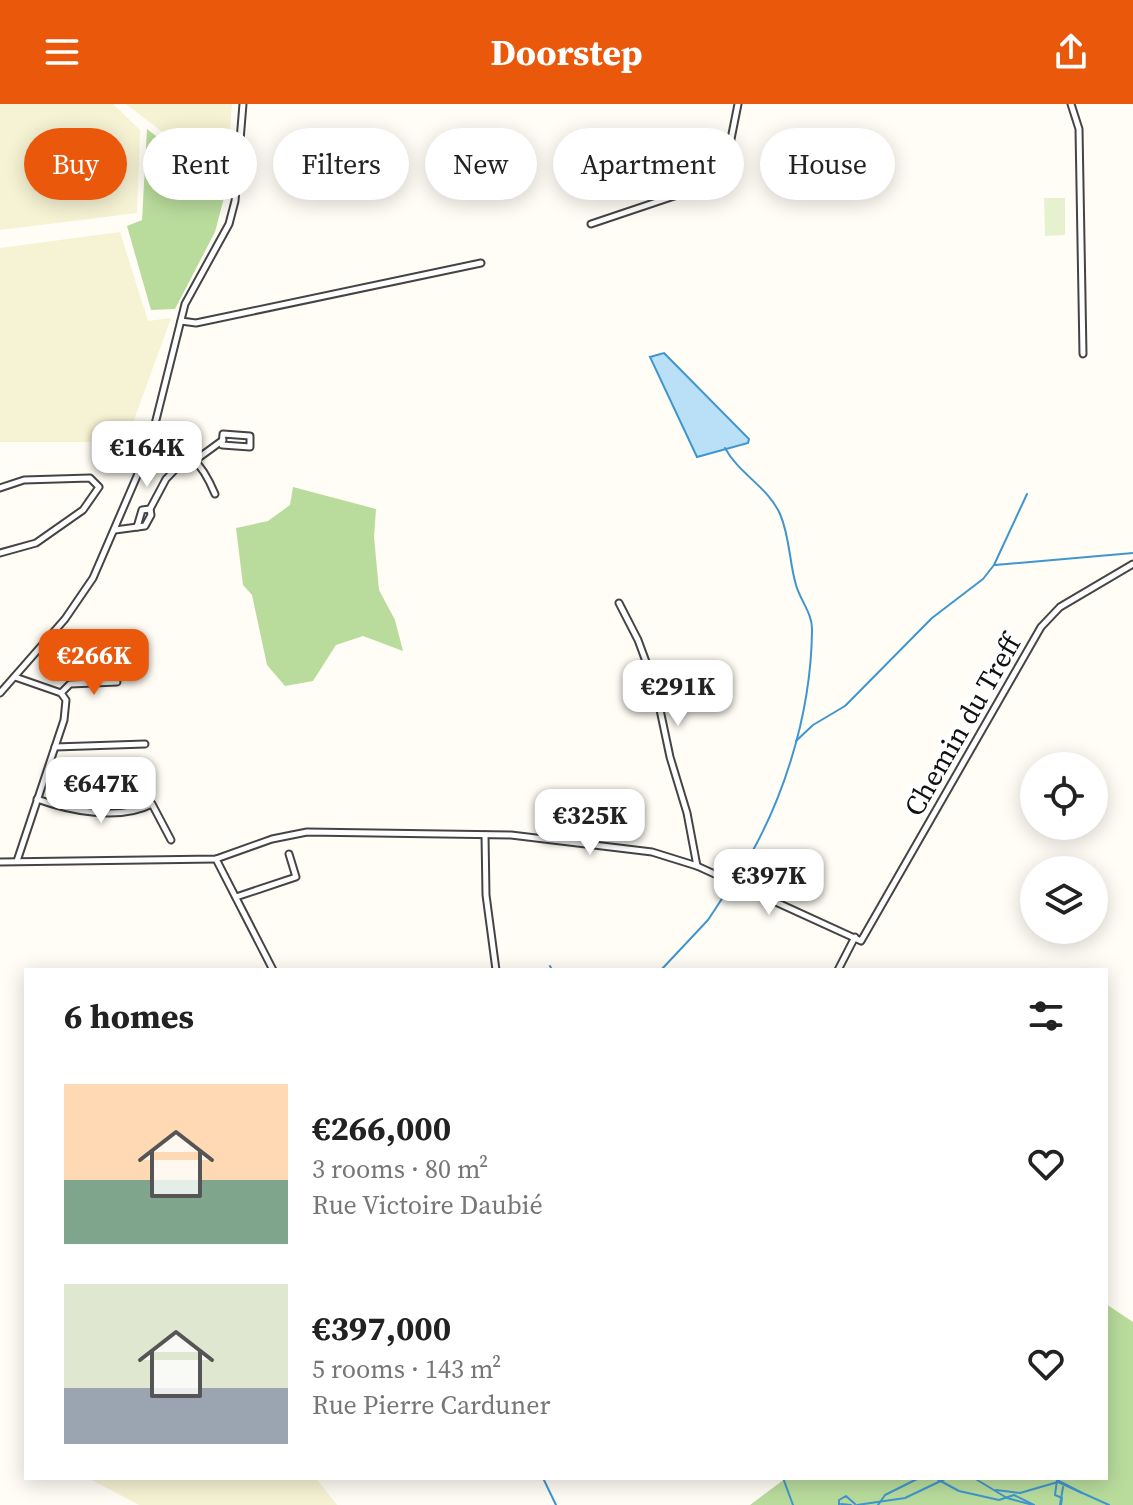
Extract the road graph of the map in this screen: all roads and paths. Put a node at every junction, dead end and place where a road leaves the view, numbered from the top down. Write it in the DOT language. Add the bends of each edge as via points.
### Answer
graph roads {
  1 [pos="243,104"];
  2 [pos="738,104"];
  3 [pos="1071,104"];
  4 [pos="591,224"];
  5 [pos="481,263"];
  6 [pos="181,321"];
  7 [pos="1083,354"];
  8 [pos="152,436"];
  9 [pos="223,440"];
  10 [pos="191,453"];
  11 [pos="197,459"];
  12 [pos="0,488"];
  13 [pos="215,494"];
  14 [pos="114,530"];
  15 [pos="0,553"];
  16 [pos="1133,564"];
  17 [pos="619,603"];
  18 [pos="15,677"];
  19 [pos="117,682"];
  20 [pos="0,693"];
  21 [pos="61,693"];
  22 [pos="145,744"];
  23 [pos="55,747"];
  24 [pos="37,799"];
  25 [pos="485,835"];
  26 [pos="171,840"];
  27 [pos="289,854"];
  28 [pos="216,859"];
  29 [pos="17,861"];
  30 [pos="0,862"];
  31 [pos="697,866"];
  32 [pos="236,897"];
  33 [pos="858,939"];
  34 [pos="272,968"];
  35 [pos="496,968"];
  36 [pos="839,968"];
  1 -- 6 [label="street" via="232,212"];
  2 -- 4 [label="street" via="724,174 710,184"];
  3 -- 7 [label="street" via="1079,129"];
  5 -- 6 [label="street" via="196,323"];
  6 -- 8 [label="street"];
  8 -- 10 [label="street"];
  8 -- 14 [label="street"];
  9 -- 9 [label="street" via="222,445 250,447 250,436 223,434"];
  9 -- 11 [label="street"];
  10 -- 11 [label="street"];
  10 -- 14 [label="street" via="166,479 150,509 142,510 137,527"];
  11 -- 13 [label="street"];
  12 -- 15 [label="street" via="24,480 90,478 99,487 83,510 36,543"];
  14 -- 18 [label="street" via="80,599"];
  16 -- 33 [label="street, Chemin du Treff" via="1060,607 1041,627"];
  17 -- 31 [label="street" via="655,686"];
  18 -- 20 [label="street"];
  18 -- 21 [label="street"];
  19 -- 21 [label="street" via="70,684"];
  21 -- 23 [label="street" via="66,711"];
  22 -- 23 [label="street"];
  23 -- 24 [label="street"];
  24 -- 26 [label="street" via="81,811 141,810 152,804"];
  24 -- 29 [label="street"];
  25 -- 28 [label="street" via="307,832"];
  25 -- 31 [label="street" via="610,844"];
  25 -- 35 [label="street"];
  27 -- 32 [label="street" via="296,877"];
  28 -- 29 [label="street"];
  28 -- 32 [label="street"];
  29 -- 30 [label="street"];
  31 -- 33 [label="street"];
  32 -- 34 [label="street"];
  33 -- 36 [label="street, Chemin du Treff"];
}
